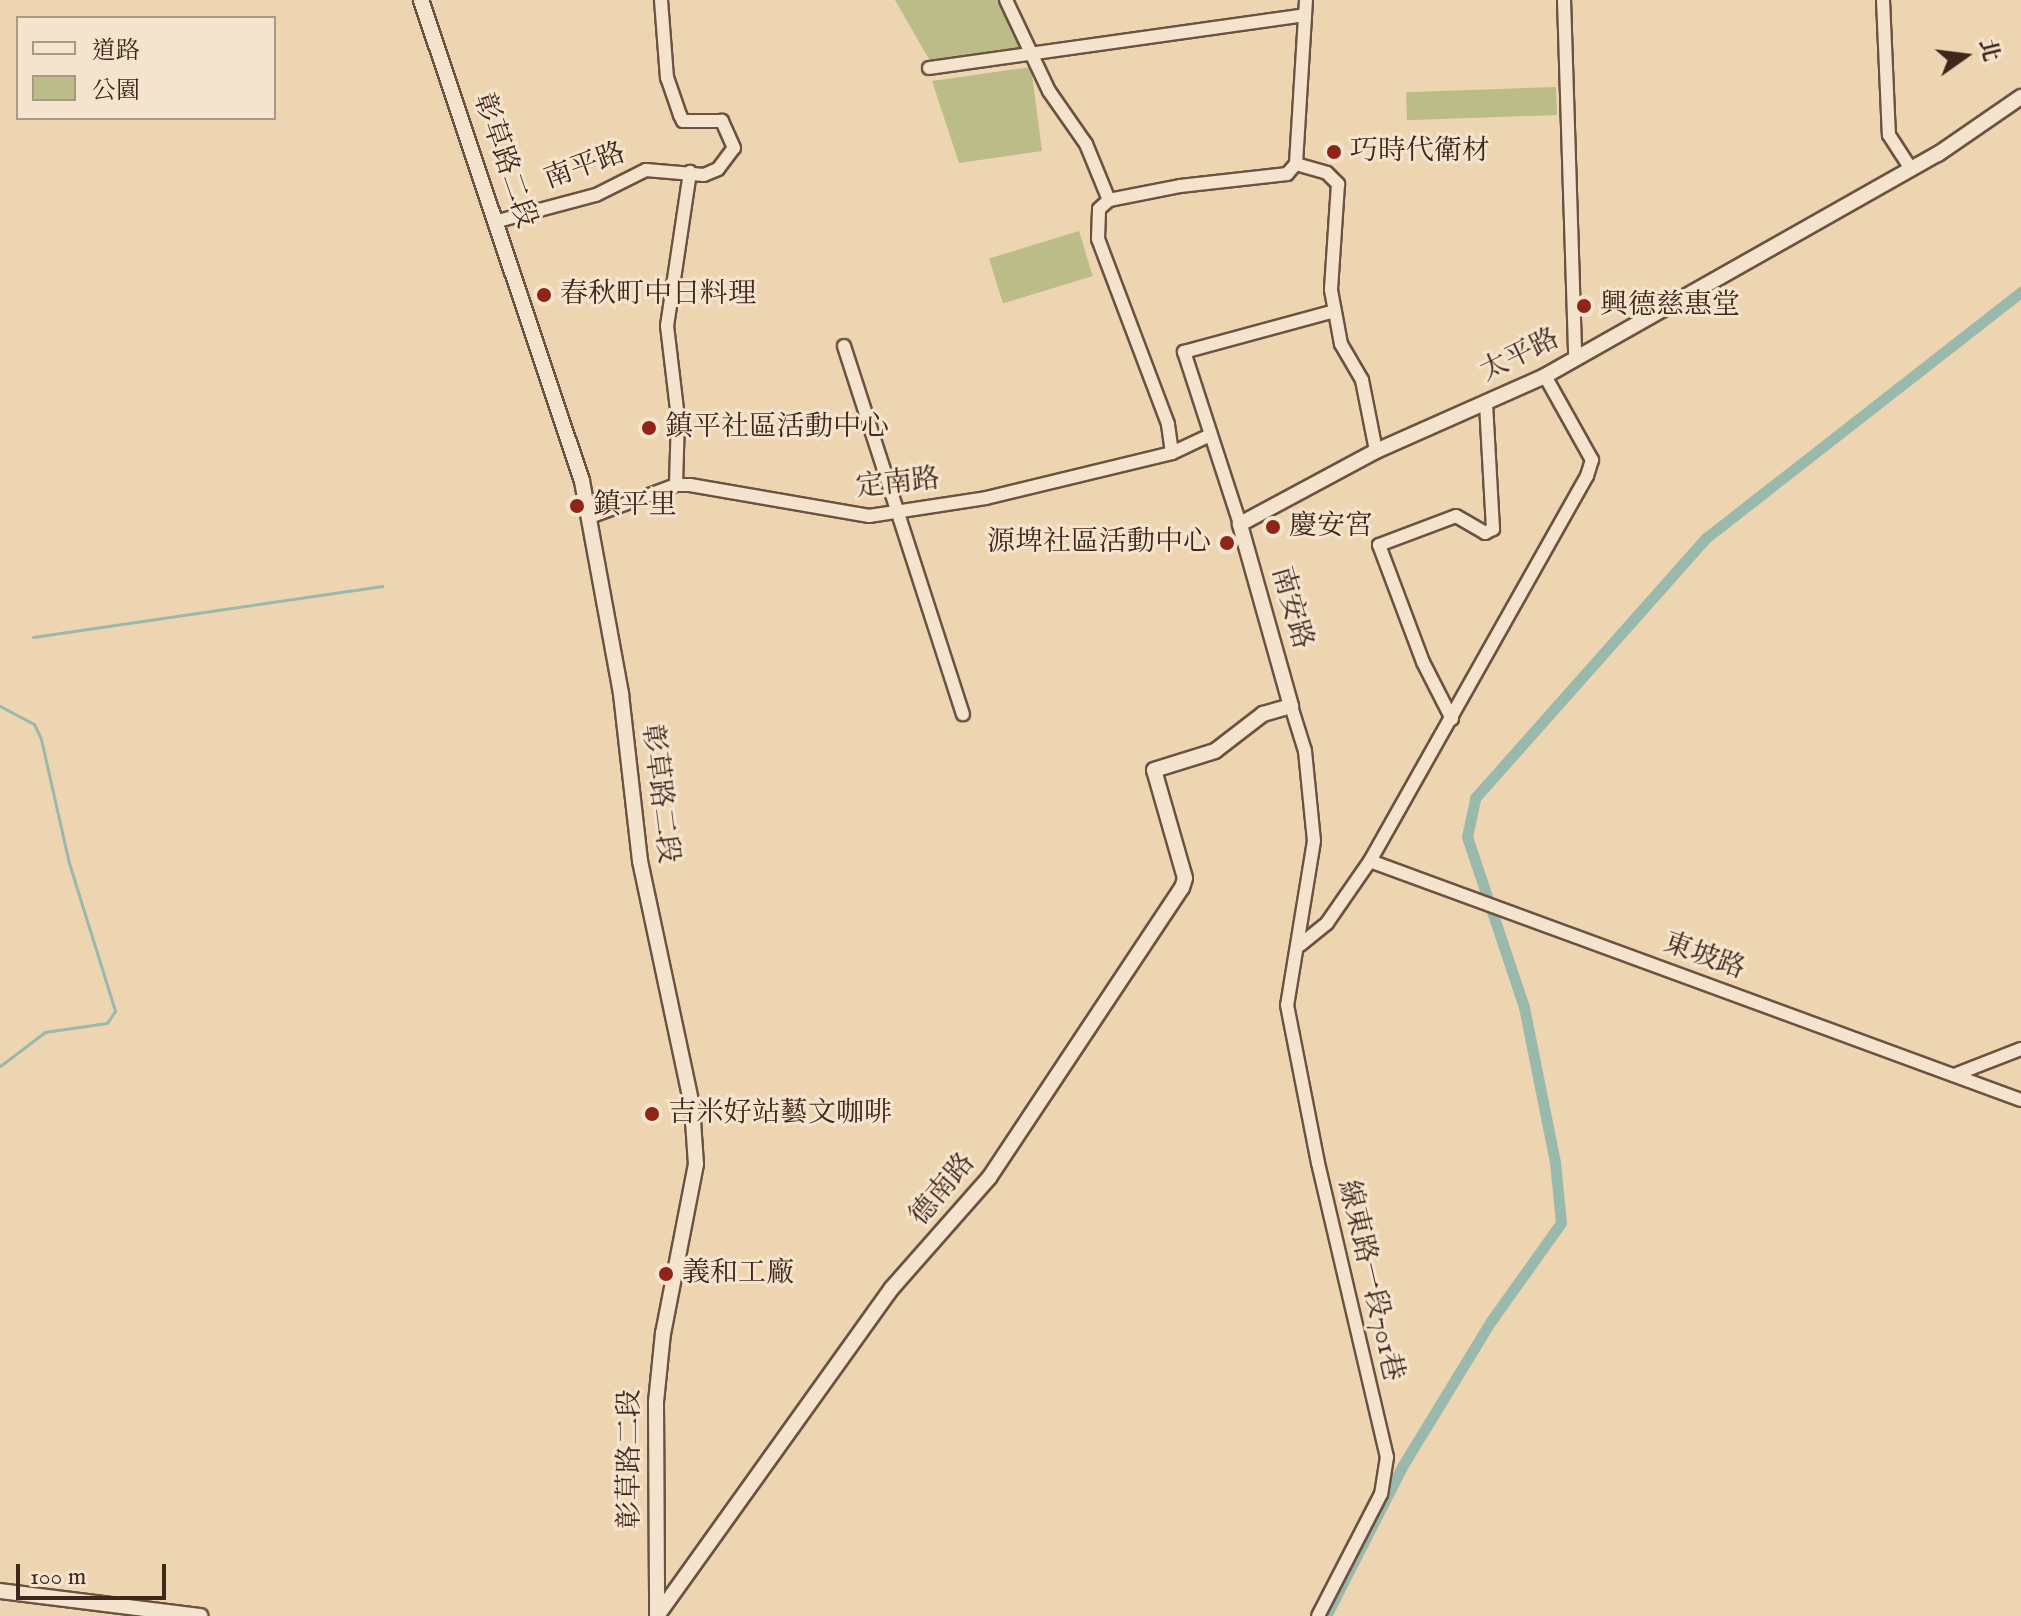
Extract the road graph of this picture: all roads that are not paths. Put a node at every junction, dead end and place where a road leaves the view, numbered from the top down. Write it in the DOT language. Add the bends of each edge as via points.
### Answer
graph roads {
  1 [pos="421,0"];
  2 [pos="661,0"];
  3 [pos="1006,0"];
  4 [pos="1306,0"];
  5 [pos="1564,0"];
  6 [pos="1883,0"];
  7 [pos="1304,15"];
  8 [pos="1030,53"];
  9 [pos="929,68"];
  10 [pos="2021,97"];
  11 [pos="1296,164"];
  12 [pos="1911,169"];
  13 [pos="690,172"];
  14 [pos="1109,200"];
  15 [pos="498,221"];
  16 [pos="1335,311"];
  17 [pos="844,346"];
  18 [pos="1575,358"];
  19 [pos="1545,376"];
  20 [pos="1486,402"];
  21 [pos="1210,435"];
  22 [pos="1376,451"];
  23 [pos="1172,453"];
  24 [pos="676,485"];
  25 [pos="895,511"];
  26 [pos="590,517"];
  27 [pos="1240,524"];
  28 [pos="1291,706"];
  29 [pos="963,714"];
  30 [pos="1452,719"];
  31 [pos="1370,861"];
  32 [pos="1300,945"];
  33 [pos="2021,1049"];
  34 [pos="1954,1075"];
  35 [pos="2021,1100"];
  36 [pos="0,1591"];
  37 [pos="657,1615"];
  38 [pos="200,1616"];
  39 [pos="1318,1616"];
  1 -- 15 [label="street, 彰草路二段"];
  2 -- 13 [label="street, 南平路" via="667,78 680,115 683,121 722,121 734,148 718,169 704,175"];
  3 -- 8 [label="street"];
  4 -- 7 [label="street"];
  5 -- 18 [label="street"];
  6 -- 12 [label="street" via="1889,135"];
  7 -- 8 [label="street"];
  7 -- 11 [label="street"];
  8 -- 9 [label="street"];
  8 -- 14 [label="street" via="1086,144"];
  10 -- 12 [label="street, 太平路"];
  11 -- 14 [label="street" via="1287,174"];
  11 -- 16 [label="street" via="1327,173 1338,184 1331,290"];
  12 -- 18 [label="street, 太平路"];
  13 -- 15 [label="street, 南平路" via="646,170 596,195"];
  13 -- 24 [label="street" via="667,326 678,418"];
  14 -- 23 [label="street" via="1099,209 1098,239 1168,424"];
  15 -- 26 [label="street, 彰草路二段"];
  16 -- 21 [label="street" via="1184,352"];
  16 -- 22 [label="street" via="1341,344 1362,380"];
  17 -- 25 [label="street"];
  18 -- 19 [label="street, 太平路"];
  19 -- 20 [label="street, 太平路"];
  19 -- 30 [label="street" via="1592,460"];
  20 -- 22 [label="street, 太平路"];
  20 -- 30 [label="street" via="1493,529 1485,533 1456,516 1379,545 1423,662"];
  21 -- 23 [label="street, 定南路"];
  21 -- 27 [label="street"];
  22 -- 27 [label="street, 太平路"];
  23 -- 25 [label="street, 定南路" via="986,498"];
  24 -- 25 [label="street, 定南路" via="743,492 851,515"];
  24 -- 26 [label="street, 定南路"];
  25 -- 29 [label="street"];
  26 -- 37 [label="street, 彰草路二段" via="621,694 640,861 695,1139 696,1164 658,1373"];
  27 -- 28 [label="street, 南安路"];
  28 -- 32 [label="street, 線東路一段701巷" via="1305,751 1314,841"];
  28 -- 37 [label="street, 德南路" via="1263,714 1215,751 1154,770 1185,878 1182,888 989,1178 892,1288"];
  30 -- 31 [label="street"];
  31 -- 32 [label="street" via="1327,923"];
  31 -- 34 [label="street, 東坡路"];
  32 -- 39 [label="street, 線東路一段701巷" via="1287,1005 1387,1457 1381,1494"];
  33 -- 34 [label="street"];
  34 -- 35 [label="street, 東坡路"];
  36 -- 38 [label="street"];
}
